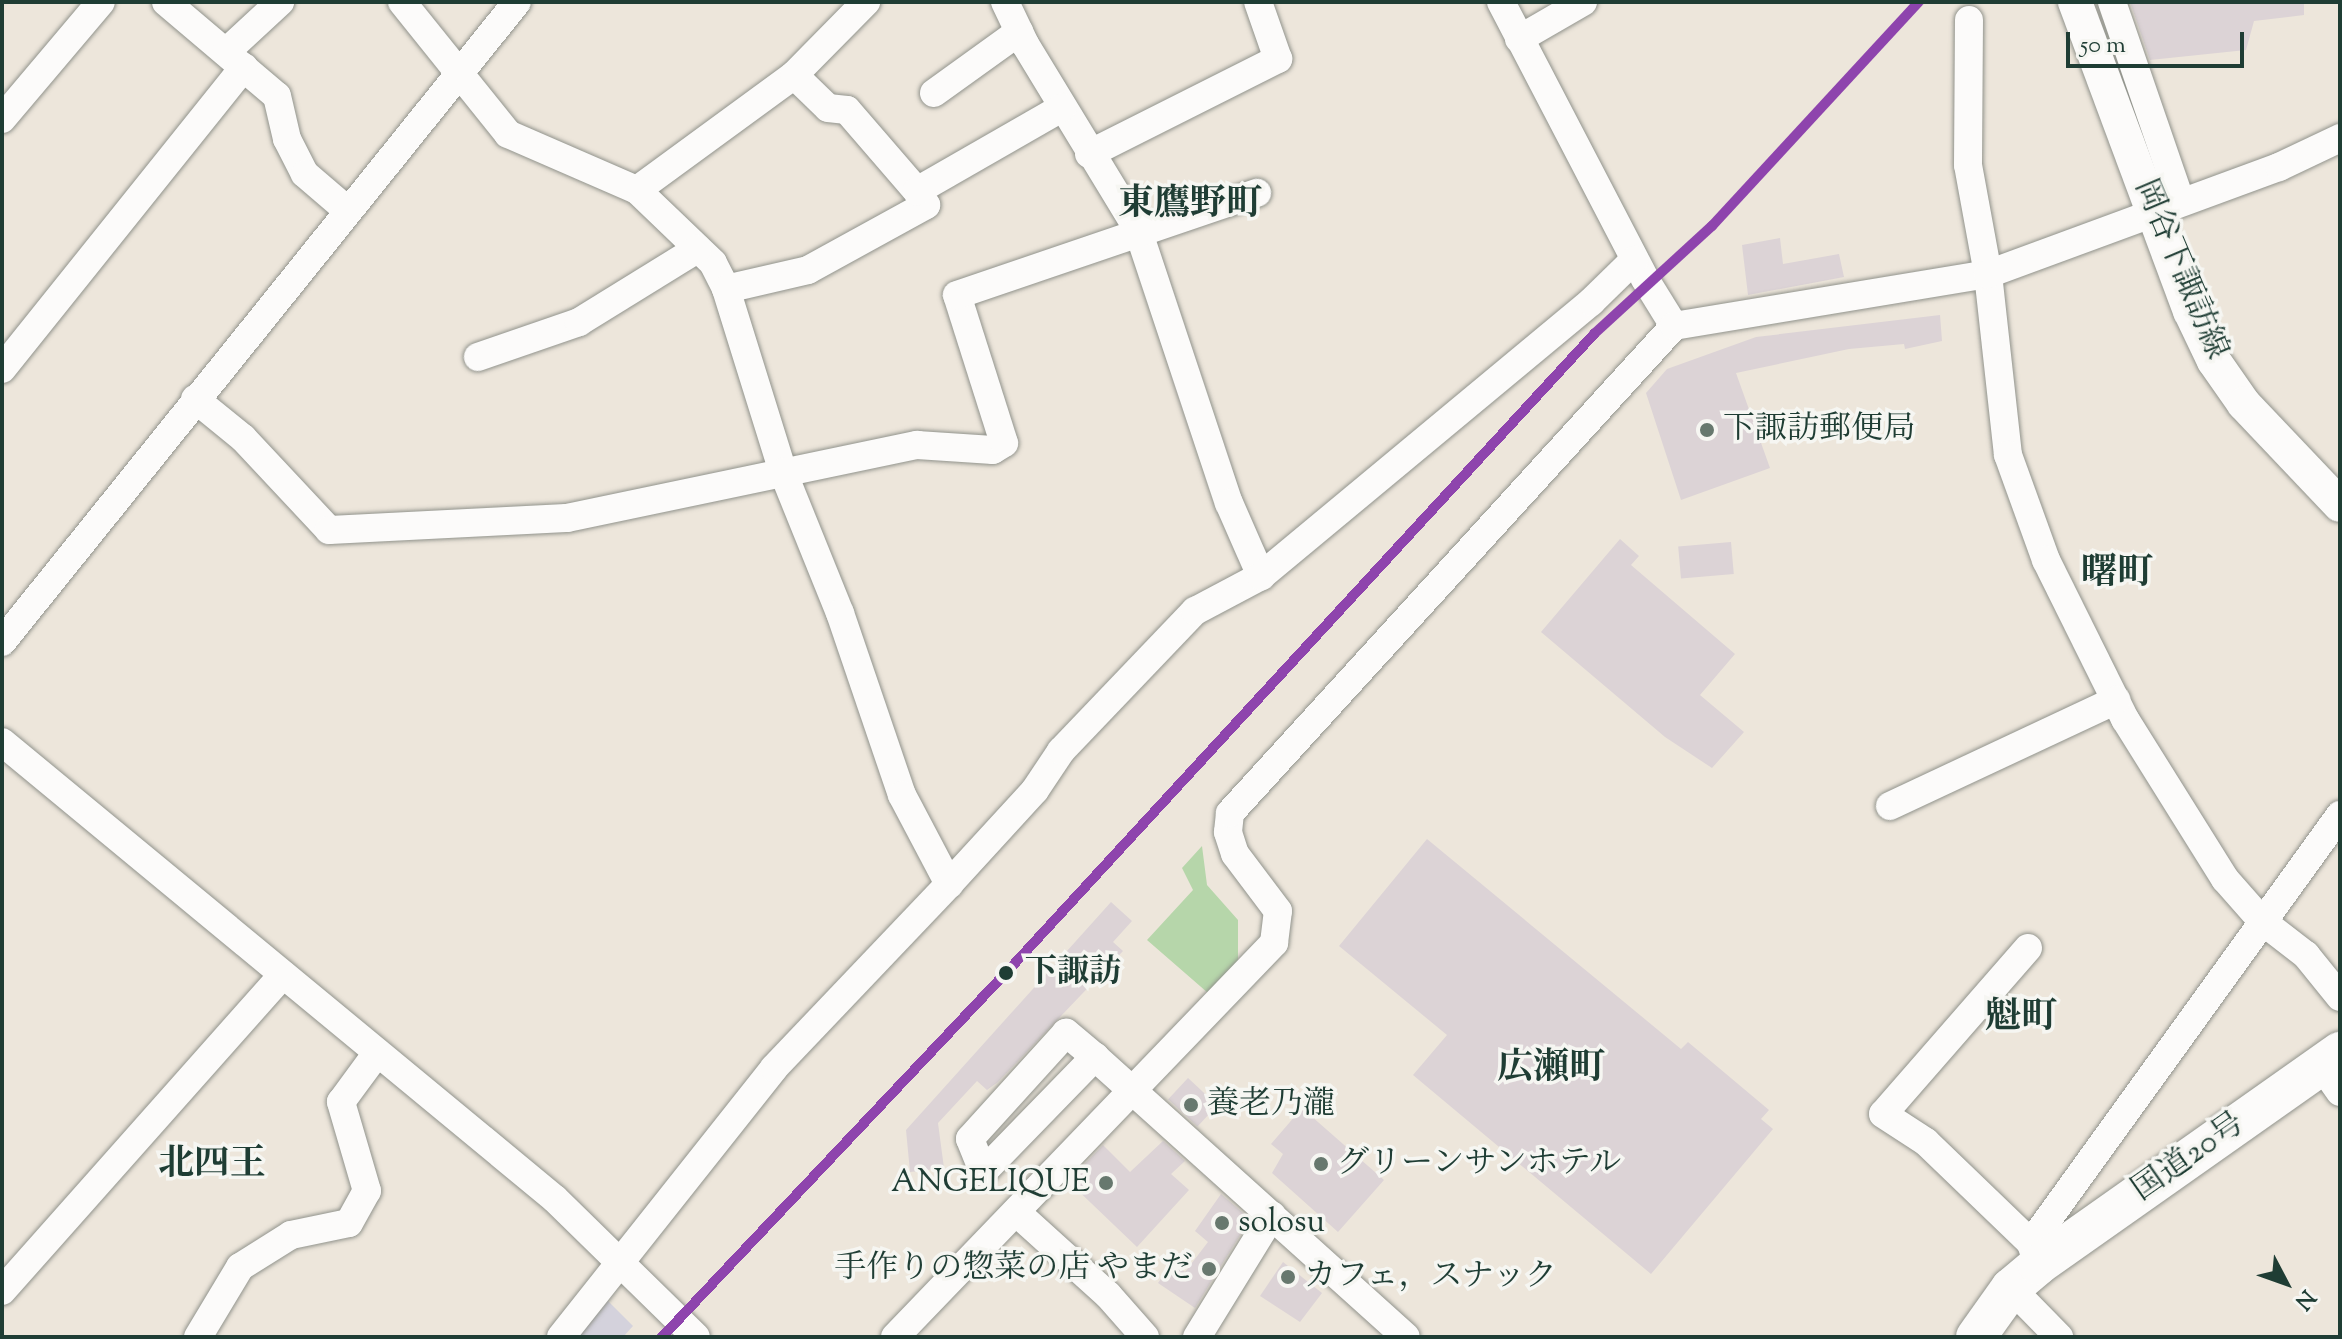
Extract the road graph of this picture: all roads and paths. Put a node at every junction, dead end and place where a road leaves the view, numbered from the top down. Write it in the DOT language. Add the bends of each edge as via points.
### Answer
graph roads {
  1 [pos="101,2"];
  2 [pos="166,2"];
  3 [pos="280,2"];
  4 [pos="402,2"];
  5 [pos="517,2"];
  6 [pos="866,2"];
  7 [pos="1005,2"];
  8 [pos="1258,2"];
  9 [pos="1501,2"];
  10 [pos="1583,2"];
  11 [pos="2075,2"];
  12 [pos="2112,2"];
  13 [pos="1969,20"];
  14 [pos="1019,32"];
  15 [pos="1519,39"];
  16 [pos="235,59"];
  17 [pos="794,75"];
  18 [pos="459,77"];
  19 [pos="934,93"];
  20 [pos="1063,107"];
  21 [pos="2,119"];
  22 [pos="2340,138"];
  23 [pos="1089,154"];
  24 [pos="637,190"];
  25 [pos="917,191"];
  26 [pos="1257,193"];
  27 [pos="2166,205"];
  28 [pos="347,210"];
  29 [pos="1138,230"];
  30 [pos="697,249"];
  31 [pos="1634,260"];
  32 [pos="1988,274"];
  33 [pos="726,289"];
  34 [pos="1674,326"];
  35 [pos="478,357"];
  36 [pos="2,369"];
  37 [pos="195,399"];
  38 [pos="783,472"];
  39 [pos="2340,505"];
  40 [pos="1261,576"];
  41 [pos="2,642"];
  42 [pos="2116,700"];
  43 [pos="2,742"];
  44 [pos="1890,806"];
  45 [pos="2340,815"];
  46 [pos="949,884"];
  47 [pos="2262,921"];
  48 [pos="2028,948"];
  49 [pos="283,975"];
  50 [pos="2340,997"];
  51 [pos="377,1053"];
  52 [pos="1095,1057"];
  53 [pos="2334,1070"];
  54 [pos="1133,1093"];
  55 [pos="1016,1212"];
  56 [pos="1272,1215"];
  57 [pos="621,1263"];
  58 [pos="2027,1265"];
  59 [pos="2,1291"];
  60 [pos="198,1337"];
  61 [pos="561,1337"];
  62 [pos="696,1337"];
  63 [pos="895,1337"];
  64 [pos="1145,1337"];
  65 [pos="1197,1337"];
  66 [pos="1406,1337"];
  67 [pos="1976,1337"];
  68 [pos="2059,1337"];
  1 -- 21 [label="street"];
  2 -- 16 [label="street"];
  3 -- 16 [label="street"];
  4 -- 18 [label="street"];
  5 -- 18 [label="street"];
  6 -- 17 [label="street"];
  7 -- 14 [label="street"];
  8 -- 23 [label="street" via="1278,59"];
  9 -- 15 [label="street"];
  10 -- 15 [label="street"];
  11 -- 27 [label="main road, 岡谷下諏訪線"];
  12 -- 27 [label="street"];
  13 -- 32 [label="street" via="1968,165"];
  14 -- 19 [label="street"];
  14 -- 20 [label="street"];
  15 -- 31 [label="street"];
  16 -- 28 [label="street" via="277,96 287,139 305,174"];
  16 -- 36 [label="street"];
  17 -- 24 [label="street"];
  17 -- 25 [label="street" via="828,108 847,110"];
  18 -- 24 [label="street" via="508,134"];
  18 -- 28 [label="street"];
  20 -- 23 [label="street"];
  20 -- 25 [label="street"];
  22 -- 27 [label="street" via="2279,167"];
  23 -- 29 [label="street"];
  24 -- 30 [label="street"];
  25 -- 33 [label="street" via="926,205 808,270"];
  26 -- 29 [label="street"];
  27 -- 32 [label="street"];
  27 -- 39 [label="main road, 岡谷下諏訪線" via="2214,361 2244,404"];
  28 -- 37 [label="street"];
  29 -- 38 [label="street" via="957,295 1004,443 993,450 917,445"];
  29 -- 40 [label="street" via="1229,503"];
  30 -- 33 [label="street" via="713,263"];
  30 -- 35 [label="street" via="579,322"];
  31 -- 34 [label="street"];
  31 -- 40 [label="street" via="1591,302"];
  32 -- 34 [label="street"];
  32 -- 42 [label="street" via="2008,455 2046,560"];
  33 -- 38 [label="street"];
  34 -- 54 [label="street" via="1230,813 1228,832 1235,854 1278,911 1277,936"];
  37 -- 38 [label="street" via="243,438 329,530 567,518"];
  37 -- 41 [label="street"];
  38 -- 46 [label="street" via="840,613 902,795"];
  40 -- 46 [label="street" via="1195,611 1061,751 1035,790"];
  42 -- 44 [label="street"];
  42 -- 47 [label="street" via="2225,879"];
  43 -- 49 [label="street"];
  45 -- 47 [label="street"];
  46 -- 57 [label="street" via="774,1068"];
  47 -- 50 [label="street" via="2306,955"];
  47 -- 58 [label="street"];
  48 -- 58 [label="street" via="1883,1114 1926,1142"];
  49 -- 51 [label="street"];
  49 -- 59 [label="street"];
  51 -- 57 [label="street" via="555,1199"];
  51 -- 60 [label="street" via="341,1102 367,1191 349,1223 291,1235 240,1267"];
  52 -- 52 [label="street" via="1066,1033 970,1139 983,1172"];
  52 -- 54 [label="street"];
  53 -- 58 [label="highway, 国道20号"];
  54 -- 55 [label="street"];
  54 -- 56 [label="street"];
  55 -- 63 [label="street"];
  55 -- 64 [label="street" via="1108,1295"];
  56 -- 65 [label="street"];
  56 -- 66 [label="street"];
  57 -- 61 [label="street"];
  57 -- 62 [label="street"];
  58 -- 67 [label="highway, 国道20号"];
  58 -- 68 [label="street"];
}
